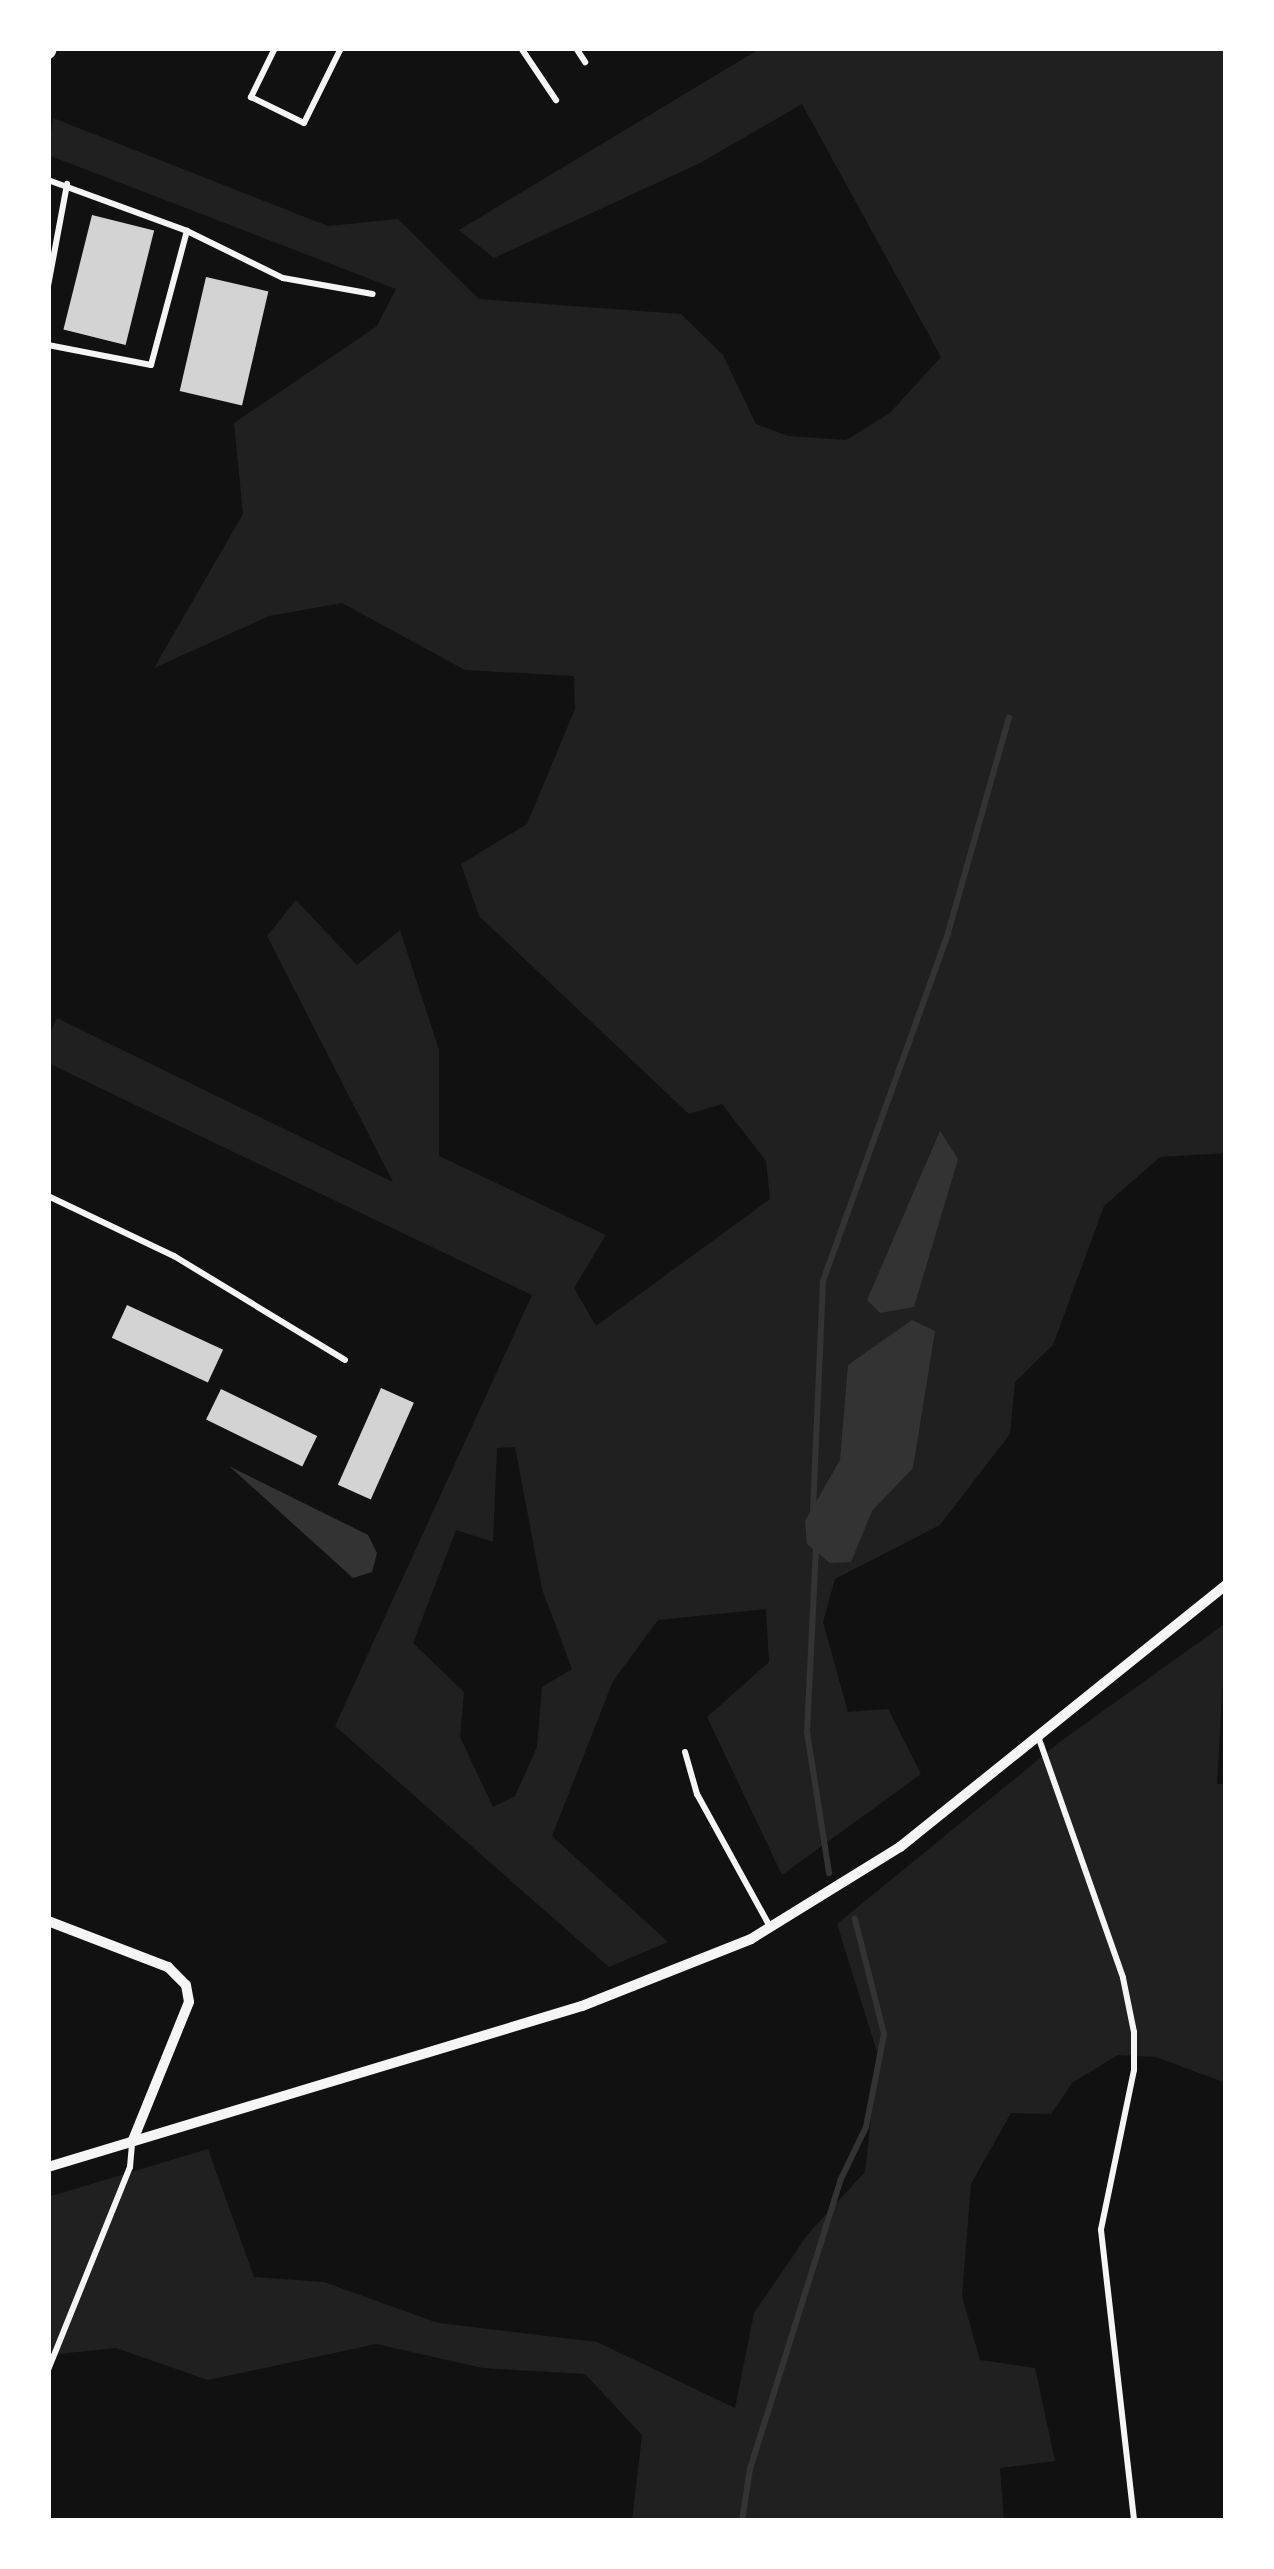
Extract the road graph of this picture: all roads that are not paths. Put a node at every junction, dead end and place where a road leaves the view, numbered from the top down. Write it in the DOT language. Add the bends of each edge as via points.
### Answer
graph roads {
  1 [pos="275,48"];
  2 [pos="341,48"];
  3 [pos="521,48"];
  4 [pos="576,48"];
  5 [pos="585,62"];
  6 [pos="556,100"];
  7 [pos="48,180"];
  8 [pos="67,184"];
  9 [pos="188,230"];
  10 [pos="48,286"];
  11 [pos="373,294"];
  12 [pos="48,345"];
  13 [pos="48,1196"];
  14 [pos="345,1360"];
  15 [pos="1226,1585"];
  16 [pos="1038,1736"];
  17 [pos="686,1752"];
  18 [pos="48,1921"];
  19 [pos="771,1929"];
  20 [pos="133,2140"];
  21 [pos="48,2167"];
  22 [pos="48,2370"];
  23 [pos="1134,2521"];
  1 -- 2 [label="lane" via="251,97 304,123"];
  3 -- 6 [label="lane"];
  4 -- 5 [label="lane"];
  7 -- 8 [label="lane"];
  8 -- 9 [label="lane"];
  8 -- 10 [label="lane"];
  9 -- 11 [label="lane" via="283,278"];
  9 -- 12 [label="lane" via="151,364"];
  13 -- 14 [label="lane" via="174,1256"];
  15 -- 16 [label="street"];
  16 -- 19 [label="street" via="900,1847"];
  16 -- 23 [label="lane" via="1123,1978 1134,2032 1135,2070 1101,2230"];
  17 -- 19 [label="lane" via="698,1794"];
  18 -- 20 [label="street" via="168,1967 186,1984 188,2002"];
  19 -- 20 [label="street" via="583,2006"];
  20 -- 21 [label="street"];
  20 -- 22 [label="lane" via="130,2167"];
}
